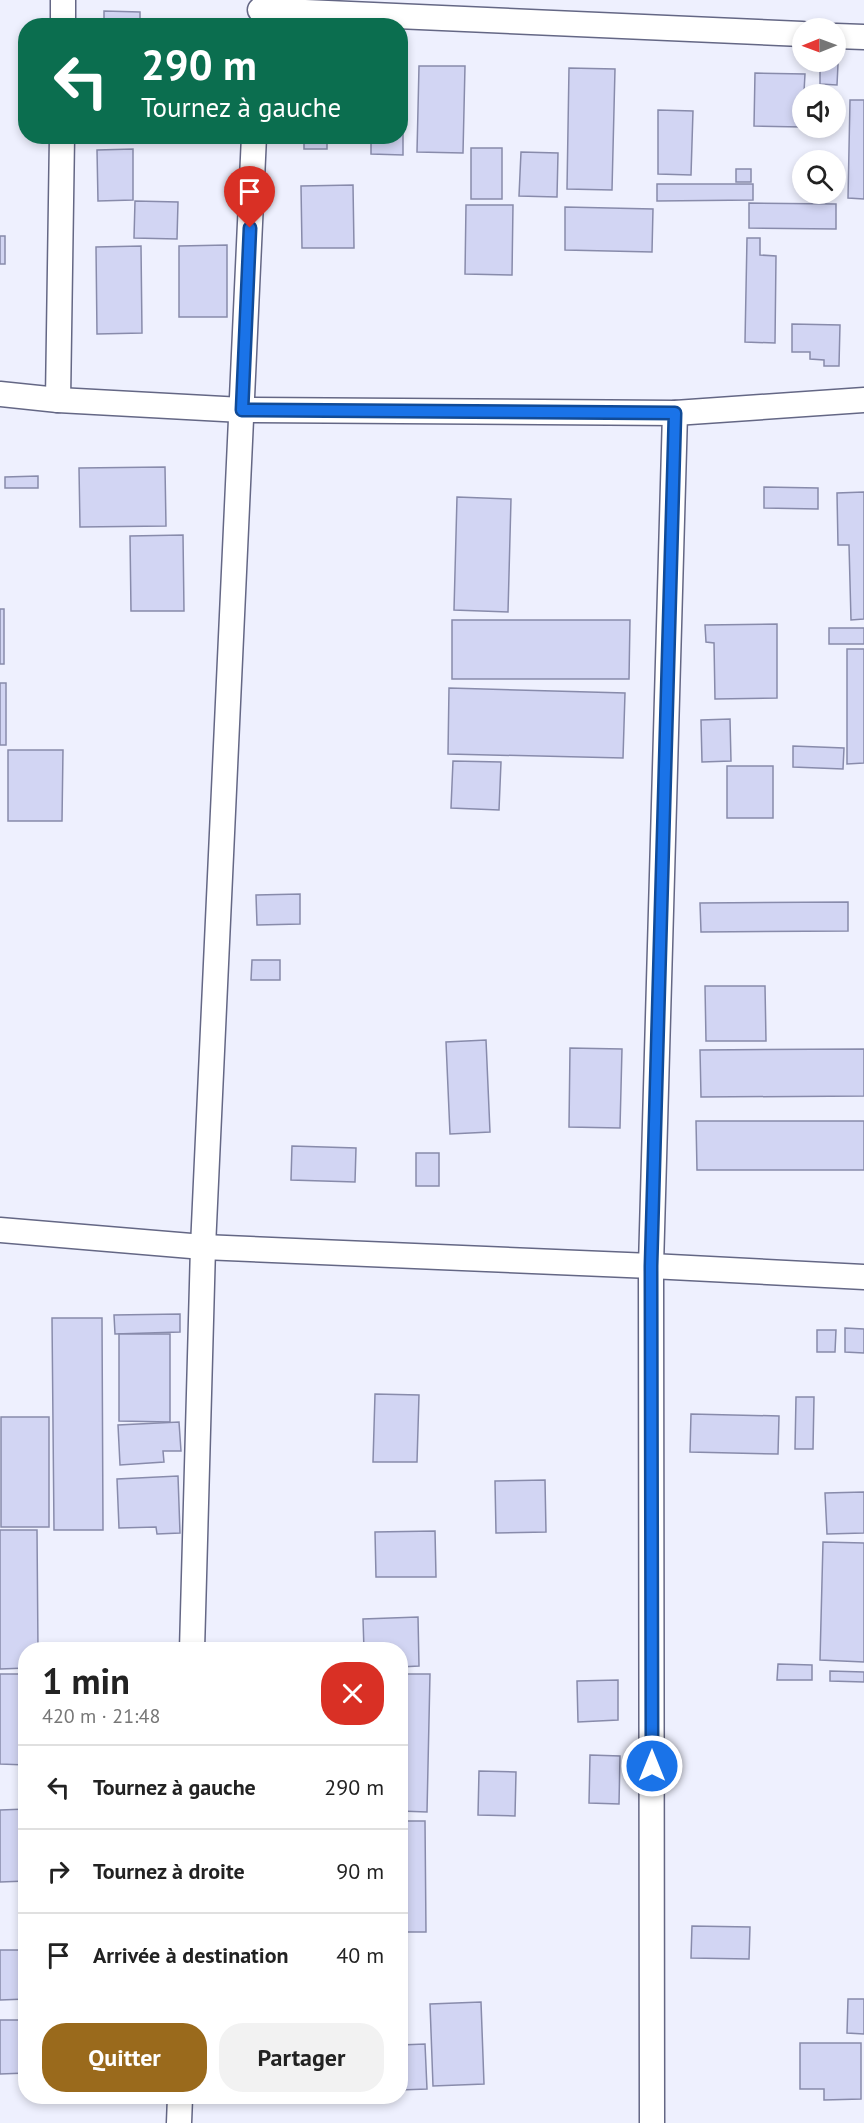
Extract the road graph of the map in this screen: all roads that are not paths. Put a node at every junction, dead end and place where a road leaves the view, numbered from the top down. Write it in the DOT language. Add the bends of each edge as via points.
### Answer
graph roads {
  1 [pos="63,0"];
  2 [pos="260,12"];
  3 [pos="63,18"];
  4 [pos="408,18"];
  5 [pos="408,18"];
  6 [pos="792,34"];
  7 [pos="846,36"];
  8 [pos="864,37"];
  9 [pos="62,144"];
  10 [pos="254,144"];
  11 [pos="0,394"];
  12 [pos="58,400"];
  13 [pos="864,400"];
  14 [pos="242,410"];
  15 [pos="675,413"];
  16 [pos="0,1230"];
  17 [pos="203,1247"];
  18 [pos="651,1266"];
  19 [pos="864,1277"];
  20 [pos="192,1642"];
  21 [pos="180,2104"];
  22 [pos="179,2123"];
  23 [pos="652,2123"];
  1 -- 3 [label="street"];
  2 -- 5 [label="street"];
  4 -- 6 [label="street"];
  7 -- 8 [label="street"];
  9 -- 12 [label="street"];
  10 -- 14 [label="street"];
  11 -- 12 [label="street"];
  12 -- 14 [label="street"];
  13 -- 15 [label="street"];
  14 -- 15 [label="street"];
  14 -- 17 [label="street"];
  15 -- 18 [label="street"];
  16 -- 17 [label="street"];
  17 -- 18 [label="street"];
  17 -- 20 [label="street"];
  18 -- 19 [label="street"];
  18 -- 23 [label="street"];
  21 -- 22 [label="street"];
}
